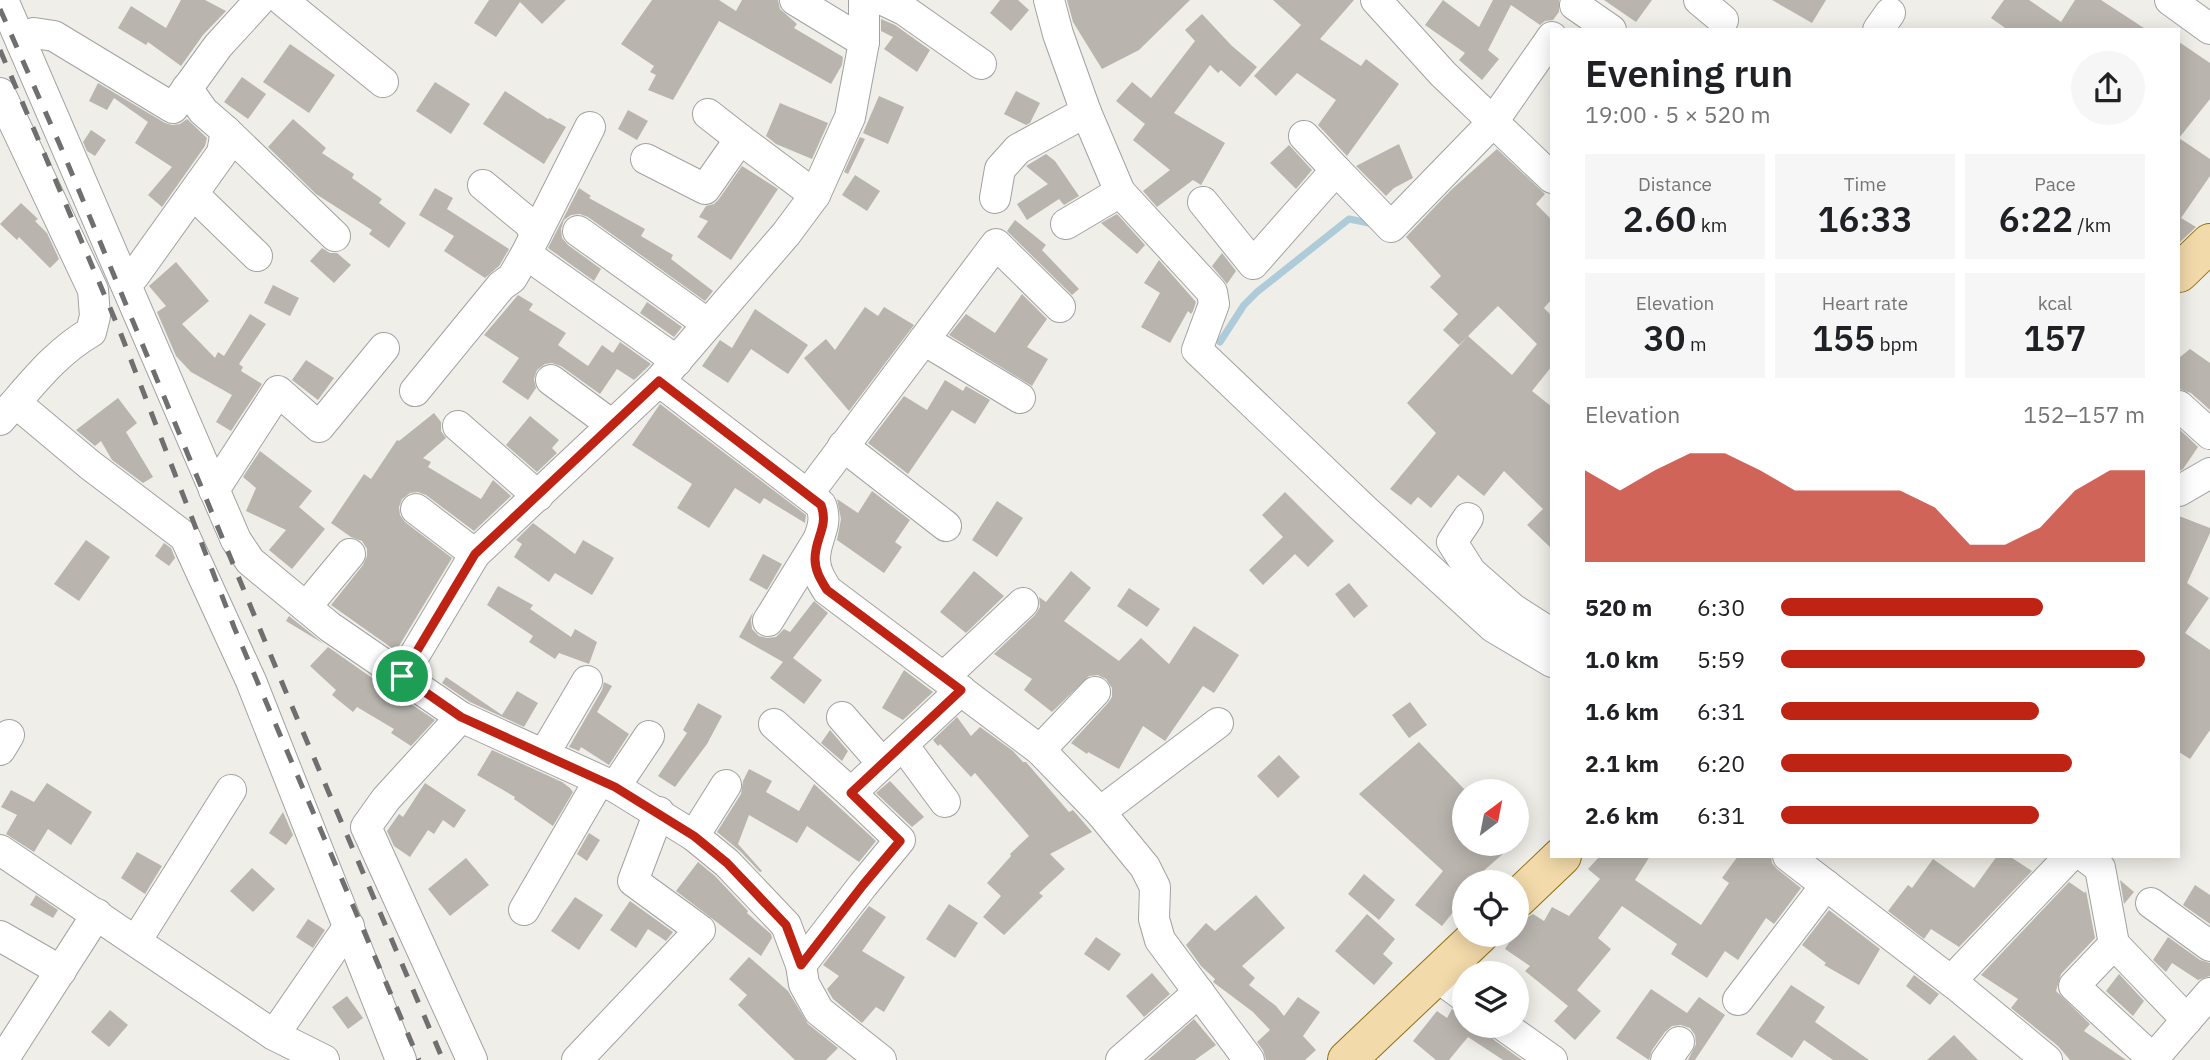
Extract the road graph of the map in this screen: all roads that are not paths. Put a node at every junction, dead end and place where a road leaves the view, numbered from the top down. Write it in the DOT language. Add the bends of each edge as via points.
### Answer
graph roads {
  1 [pos="3,0"];
  2 [pos="260,0"];
  3 [pos="282,0"];
  4 [pos="795,0"];
  5 [pos="864,0"];
  6 [pos="883,0"];
  7 [pos="1049,0"];
  8 [pos="1376,0"];
  9 [pos="1699,0"];
  10 [pos="2170,0"];
  11 [pos="1577,2"];
  12 [pos="1724,20"];
  13 [pos="1558,28"];
  14 [pos="1609,28"];
  15 [pos="2210,30"];
  16 [pos="1550,40"];
  17 [pos="864,43"];
  18 [pos="22,44"];
  19 [pos="981,64"];
  20 [pos="383,82"];
  21 [pos="187,88"];
  22 [pos="0,93"];
  23 [pos="1086,112"];
  24 [pos="708,114"];
  25 [pos="1492,123"];
  26 [pos="590,127"];
  27 [pos="226,131"];
  28 [pos="1304,136"];
  29 [pos="740,139"];
  30 [pos="646,159"];
  31 [pos="1336,170"];
  32 [pos="1550,176"];
  33 [pos="483,186"];
  34 [pos="1120,192"];
  35 [pos="192,194"];
  36 [pos="815,194"];
  37 [pos="995,198"];
  38 [pos="1203,202"];
  39 [pos="1066,224"];
  40 [pos="578,231"];
  41 [pos="335,236"];
  42 [pos="2210,243"];
  43 [pos="530,245"];
  44 [pos="257,256"];
  45 [pos="2180,272"];
  46 [pos="125,282"];
  47 [pos="1060,307"];
  48 [pos="708,324"];
  49 [pos="924,340"];
  50 [pos="384,348"];
  51 [pos="668,371"];
  52 [pos="551,380"];
  53 [pos="415,391"];
  54 [pos="1020,398"];
  55 [pos="2180,407"];
  56 [pos="8,412"];
  57 [pos="612,425"];
  58 [pos="458,426"];
  59 [pos="2210,434"];
  60 [pos="843,446"];
  61 [pos="2210,473"];
  62 [pos="214,489"];
  63 [pos="2180,490"];
  64 [pos="808,494"];
  65 [pos="538,496"];
  66 [pos="416,509"];
  67 [pos="1468,518"];
  68 [pos="946,526"];
  69 [pos="818,540"];
  70 [pos="350,554"];
  71 [pos="475,554"];
  72 [pos="1023,603"];
  73 [pos="306,607"];
  74 [pos="768,621"];
  75 [pos="1550,633"];
  76 [pos="1550,661"];
  77 [pos="402,676"];
  78 [pos="587,681"];
  79 [pos="952,684"];
  80 [pos="1095,692"];
  81 [pos="461,717"];
  82 [pos="842,717"];
  83 [pos="1218,723"];
  84 [pos="774,724"];
  85 [pos="649,736"];
  86 [pos="1040,750"];
  87 [pos="544,754"];
  88 [pos="892,754"];
  89 [pos="607,784"];
  90 [pos="726,785"];
  91 [pos="231,790"];
  92 [pos="851,793"];
  93 [pos="945,802"];
  94 [pos="659,812"];
  95 [pos="1100,812"];
  96 [pos="694,836"];
  97 [pos="0,850"];
  98 [pos="1560,858"];
  99 [pos="1791,858"];
  100 [pos="2068,858"];
  101 [pos="2098,860"];
  102 [pos="1826,885"];
  103 [pos="1529,888"];
  104 [pos="2151,903"];
  105 [pos="524,911"];
  106 [pos="97,914"];
  107 [pos="349,926"];
  108 [pos="0,936"];
  109 [pos="136,941"];
  110 [pos="2114,944"];
  111 [pos="2210,946"];
  112 [pos="1473,947"];
  113 [pos="801,965"];
  114 [pos="61,971"];
  115 [pos="1951,981"];
  116 [pos="1450,987"];
  117 [pos="1199,992"];
  118 [pos="2210,993"];
  119 [pos="1738,1000"];
  120 [pos="2187,1020"];
  121 [pos="274,1035"];
  122 [pos="1521,1038"];
  123 [pos="3,1060"];
  124 [pos="324,1060"];
  125 [pos="401,1060"];
  126 [pos="472,1060"];
  127 [pos="577,1060"];
  128 [pos="881,1060"];
  129 [pos="1121,1060"];
  130 [pos="1249,1060"];
  131 [pos="1347,1060"];
  132 [pos="1552,1060"];
  133 [pos="2048,1060"];
  134 [pos="2153,1060"];
  1 -- 18 [label="street"];
  2 -- 21 [label="street"];
  3 -- 20 [label="street"];
  4 -- 17 [label="street"];
  5 -- 17 [label="street"];
  6 -- 19 [label="street"];
  7 -- 23 [label="street"];
  8 -- 25 [label="street"];
  9 -- 12 [label="street"];
  10 -- 15 [label="street"];
  11 -- 13 [label="street"];
  11 -- 14 [label="street"];
  16 -- 25 [label="street"];
  17 -- 36 [label="street" via="850,117"];
  18 -- 21 [label="street" via="34,33 54,36 173,108"];
  18 -- 46 [label="street"];
  21 -- 27 [label="street" via="203,111"];
  22 -- 56 [label="street" via="93,290 96,316 90,332 40,373"];
  23 -- 34 [label="street"];
  23 -- 37 [label="street" via="1018,149 1000,169"];
  24 -- 29 [label="street"];
  25 -- 31 [label="street" via="1391,227"];
  25 -- 32 [label="street"];
  26 -- 43 [label="street"];
  27 -- 35 [label="street" via="222,153"];
  27 -- 41 [label="street"];
  28 -- 31 [label="street"];
  29 -- 30 [label="street" via="705,189"];
  29 -- 36 [label="street"];
  31 -- 38 [label="street" via="1253,264"];
  33 -- 43 [label="street" via="530,224"];
  34 -- 39 [label="street"];
  34 -- 76 [label="street" via="1212,292 1214,304 1197,350 1493,627"];
  35 -- 44 [label="street"];
  35 -- 46 [label="street" via="134,276"];
  36 -- 48 [label="street"];
  40 -- 48 [label="street"];
  42 -- 45 [label="main road"];
  43 -- 51 [label="street"];
  43 -- 53 [label="street" via="512,278 500,286"];
  46 -- 62 [label="street"];
  47 -- 49 [label="street" via="996,244"];
  48 -- 51 [label="street"];
  49 -- 54 [label="street"];
  49 -- 60 [label="street"];
  50 -- 62 [label="street" via="319,427 278,391"];
  51 -- 57 [label="street"];
  51 -- 64 [label="street"];
  52 -- 57 [label="street"];
  55 -- 59 [label="street"];
  56 -- 107 [label="street" via="90,465 185,537 251,681"];
  57 -- 65 [label="street"];
  58 -- 65 [label="street"];
  60 -- 64 [label="street"];
  60 -- 68 [label="street"];
  61 -- 63 [label="street"];
  62 -- 73 [label="street" via="250,561"];
  64 -- 69 [label="street" via="821,505 826,518"];
  65 -- 71 [label="street"];
  66 -- 71 [label="street"];
  67 -- 75 [label="street" via="1452,542 1471,572 1513,609"];
  69 -- 74 [label="street"];
  69 -- 79 [label="street" via="817,575 827,590"];
  70 -- 73 [label="street"];
  71 -- 77 [label="street"];
  72 -- 79 [label="street"];
  73 -- 77 [label="street"];
  77 -- 81 [label="street"];
  78 -- 87 [label="street"];
  79 -- 86 [label="street"];
  79 -- 88 [label="street"];
  80 -- 86 [label="street"];
  81 -- 87 [label="street"];
  81 -- 126 [label="street" via="366,827"];
  82 -- 88 [label="street"];
  83 -- 95 [label="street"];
  84 -- 92 [label="street"];
  85 -- 89 [label="street"];
  86 -- 95 [label="street"];
  87 -- 89 [label="street"];
  88 -- 92 [label="street"];
  88 -- 93 [label="street"];
  89 -- 94 [label="street"];
  89 -- 105 [label="street"];
  90 -- 96 [label="street"];
  91 -- 109 [label="street"];
  92 -- 113 [label="street" via="900,841"];
  94 -- 96 [label="street"];
  94 -- 127 [label="street" via="633,881 700,930"];
  95 -- 117 [label="street" via="1145,867 1155,887 1154,919 1160,940"];
  96 -- 113 [label="street" via="727,863 786,925"];
  97 -- 106 [label="street"];
  98 -- 103 [label="main road"];
  99 -- 102 [label="street"];
  100 -- 115 [label="street"];
  101 -- 110 [label="street"];
  102 -- 115 [label="street"];
  102 -- 119 [label="street"];
  104 -- 111 [label="street"];
  106 -- 109 [label="street"];
  106 -- 114 [label="street"];
  107 -- 121 [label="street"];
  107 -- 125 [label="street"];
  108 -- 114 [label="street"];
  109 -- 121 [label="street"];
  110 -- 120 [label="street"];
  110 -- 134 [label="street" via="2074,986"];
  112 -- 116 [label="main road"];
  113 -- 128 [label="street" via="804,984 819,1011"];
  114 -- 123 [label="street"];
  115 -- 133 [label="street"];
  116 -- 131 [label="main road"];
  117 -- 129 [label="street"];
  117 -- 130 [label="street"];
  118 -- 120 [label="street"];
  120 -- 134 [label="street"];
  121 -- 124 [label="street"];
  122 -- 132 [label="street"];
}
